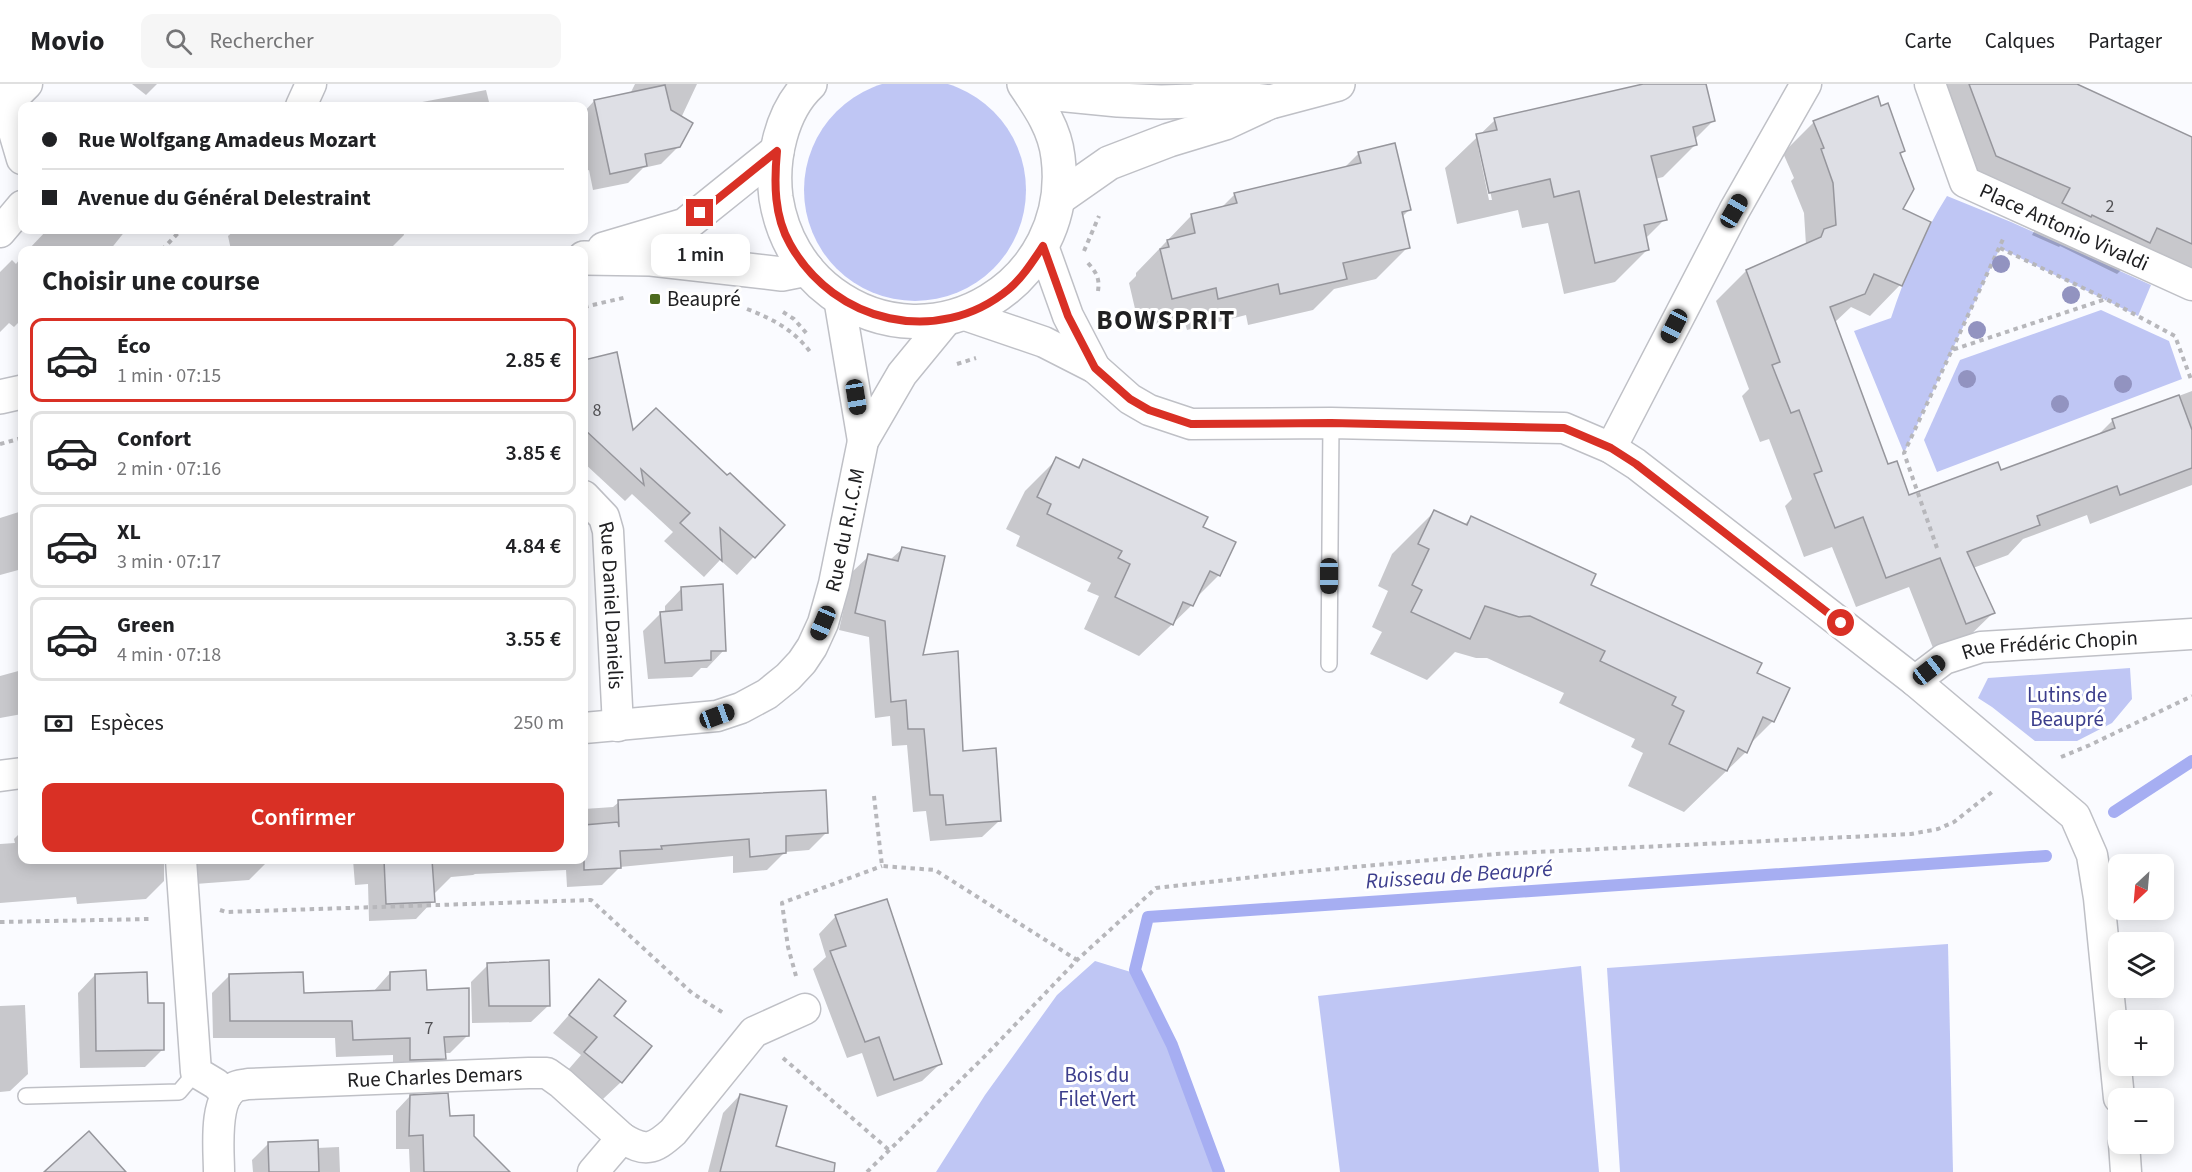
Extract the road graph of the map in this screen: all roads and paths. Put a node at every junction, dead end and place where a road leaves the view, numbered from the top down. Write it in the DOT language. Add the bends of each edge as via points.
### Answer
graph roads {
  1 [pos="311,84"];
  2 [pos="810,84"];
  3 [pos="1026,84"];
  4 [pos="1338,84"];
  5 [pos="1806,84"];
  6 [pos="1929,84"];
  7 [pos="11,94"];
  8 [pos="303,102"];
  9 [pos="1270,102"];
  10 [pos="18,135"];
  11 [pos="777,151"];
  12 [pos="1059,198"];
  13 [pos="2018,206"];
  14 [pos="1104,208"];
  15 [pos="18,211"];
  16 [pos="0,232"];
  17 [pos="177,234"];
  18 [pos="166,246"];
  19 [pos="1043,246"];
  20 [pos="2000,248"];
  21 [pos="588,256"];
  22 [pos="588,257"];
  23 [pos="807,269"];
  24 [pos="2192,285"];
  25 [pos="839,298"];
  26 [pos="1094,298"];
  27 [pos="2106,299"];
  28 [pos="739,306"];
  29 [pos="955,316"];
  30 [pos="1952,350"];
  31 [pos="979,357"];
  32 [pos="816,360"];
  33 [pos="954,365"];
  34 [pos="1095,368"];
  35 [pos="2192,382"];
  36 [pos="18,393"];
  37 [pos="0,397"];
  38 [pos="1331,423"];
  39 [pos="18,439"];
  40 [pos="863,441"];
  41 [pos="0,444"];
  42 [pos="1611,448"];
  43 [pos="588,500"];
  44 [pos="1937,548"];
  45 [pos="2192,634"];
  46 [pos="1329,664"];
  47 [pos="1915,681"];
  48 [pos="2192,696"];
  49 [pos="618,726"];
  50 [pos="588,728"];
  51 [pos="2019,767"];
  52 [pos="18,774"];
  53 [pos="0,776"];
  54 [pos="874,796"];
  55 [pos="182,864"];
  56 [pos="882,866"];
  57 [pos="185,908"];
  58 [pos="0,922"];
  59 [pos="1077,960"];
  60 [pos="805,1009"];
  61 [pos="754,1032"];
  62 [pos="196,1072"];
  63 [pos="2119,1088"];
  64 [pos="227,1095"];
  65 [pos="26,1096"];
  66 [pos="622,1138"];
  67 [pos="889,1150"];
  68 [pos="2125,1154"];
  69 [pos="219,1172"];
  70 [pos="593,1172"];
  71 [pos="867,1172"];
  72 [pos="2126,1172"];
  1 -- 8 [label="street"];
  2 -- 11 [label="street" via="788,118"];
  3 -- 9 [label="street" via="1057,94 1118,100 1161,102 1223,96"];
  3 -- 12 [label="street" via="1046,116 1058,156"];
  4 -- 9 [label="street"];
  5 -- 42 [label="street" via="1734,211"];
  6 -- 13 [label="street, Place Antonio Vivaldi" via="1965,182"];
  7 -- 10 [label="street"];
  9 -- 12 [label="street" via="1225,123 1109,163"];
  11 -- 21 [label="street" via="685,225"];
  11 -- 23 [label="street" via="774,183 778,214 789,243"];
  12 -- 19 [label="street"];
  13 -- 20 [label="path"];
  13 -- 24 [label="street, Place Antonio Vivaldi"];
  14 -- 26 [label="path" via="1084,250 1084,257 1100,282"];
  15 -- 16 [label="street"];
  17 -- 18 [label="path"];
  19 -- 29 [label="street" via="1009,288 987,304"];
  19 -- 34 [label="street" via="1068,316"];
  20 -- 27 [label="path"];
  20 -- 30 [label="path"];
  22 -- 23 [label="street" via="651,259 782,274"];
  23 -- 25 [label="street"];
  25 -- 29 [label="street" via="858,309 891,319 926,321"];
  25 -- 40 [label="street, Rue du R.I.C.M"];
  27 -- 30 [label="path"];
  27 -- 35 [label="path" via="2175,336"];
  28 -- 32 [label="path" via="787,328"];
  29 -- 34 [label="street" via="1044,342"];
  29 -- 40 [label="street, Rue du R.I.C.M" via="902,374"];
  30 -- 44 [label="path" via="1904,453"];
  31 -- 33 [label="path"];
  34 -- 38 [label="street" via="1122,393 1149,410 1191,424"];
  36 -- 37 [label="street"];
  38 -- 42 [label="street" via="1564,428"];
  38 -- 46 [label="lane"];
  39 -- 41 [label="path"];
  40 -- 49 [label="street, Rue du R.I.C.M" via="834,584 823,623 802,662 767,694 741,708 717,716"];
  42 -- 47 [label="street"];
  43 -- 49 [label="street, Rue Daniel Danielis" via="604,517 609,531"];
  45 -- 47 [label="street, Rue Frédéric Chopin" via="1981,647 1944,659"];
  47 -- 51 [label="street"];
  48 -- 51 [label="path" via="2090,745"];
  49 -- 50 [label="street, Rue du R.I.C.M"];
  51 -- 59 [label="path" via="1954,822 1911,834 1496,854 1156,888"];
  51 -- 63 [label="street" via="2075,816 2092,855"];
  52 -- 53 [label="street"];
  54 -- 56 [label="path"];
  55 -- 57 [label="street"];
  56 -- 59 [label="path" via="935,870"];
  56 -- 60 [label="path" via="782,903 788,947"];
  57 -- 58 [label="path" via="164,918"];
  57 -- 61 [label="path" via="208,906 226,912 591,900 692,993"];
  57 -- 62 [label="street"];
  59 -- 67 [label="path"];
  60 -- 61 [label="street, Rue Charles Demars"];
  61 -- 66 [label="street, Rue Charles Demars" via="673,1132 658,1145 636,1147"];
  61 -- 67 [label="path"];
  62 -- 64 [label="street"];
  62 -- 65 [label="lane" via="179,1092"];
  64 -- 66 [label="street, Rue Charles Demars" via="248,1084 547,1074"];
  64 -- 69 [label="street" via="221,1105"];
  66 -- 70 [label="street"];
  67 -- 71 [label="path"];
  68 -- 72 [label="street"];
}
